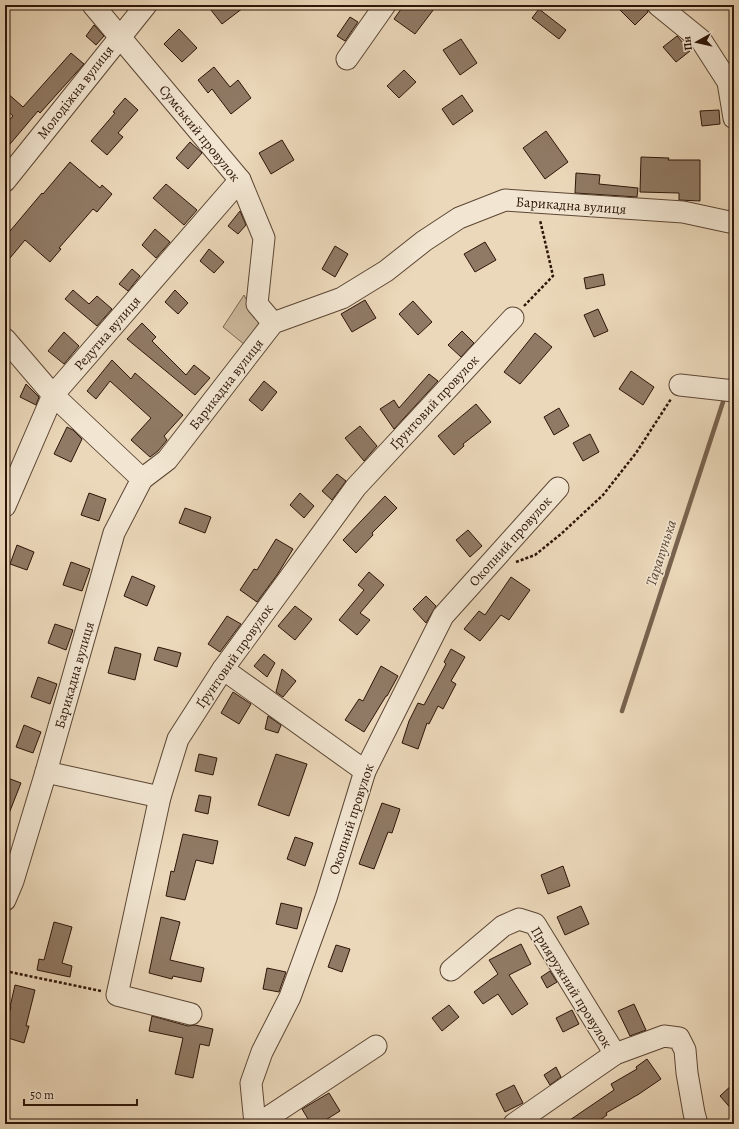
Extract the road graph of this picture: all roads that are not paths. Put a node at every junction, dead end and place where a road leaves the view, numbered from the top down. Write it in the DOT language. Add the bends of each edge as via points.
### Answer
graph roads {
  1 [pos="93,5"];
  2 [pos="146,5"];
  3 [pos="385,5"];
  4 [pos="658,5"];
  5 [pos="119,36"];
  6 [pos="347,59"];
  7 [pos="734,118"];
  8 [pos="240,180"];
  9 [pos="5,181"];
  10 [pos="734,223"];
  11 [pos="513,318"];
  12 [pos="273,323"];
  13 [pos="5,339"];
  14 [pos="680,385"];
  15 [pos="734,391"];
  16 [pos="53,395"];
  17 [pos="142,479"];
  18 [pos="558,488"];
  19 [pos="5,506"];
  20 [pos="223,669"];
  21 [pos="365,771"];
  22 [pos="46,772"];
  23 [pos="160,797"];
  24 [pos="5,900"];
  25 [pos="452,970"];
  26 [pos="191,1014"];
  27 [pos="376,1046"];
  28 [pos="614,1054"];
  29 [pos="255,1124"];
  30 [pos="258,1124"];
  31 [pos="514,1124"];
  32 [pos="697,1124"];
  1 -- 5 [label="street, Сумський провулок"];
  2 -- 5 [label="street, Молодіжна вулиця"];
  3 -- 6 [label="street"];
  4 -- 7 [label="street" via="701,40 728,82"];
  5 -- 8 [label="street, Сумський провулок"];
  5 -- 9 [label="street, Молодіжна вулиця"];
  8 -- 12 [label="street, Сумський провулок" via="264,238 257,304"];
  8 -- 16 [label="street, Редутна вулиця"];
  10 -- 12 [label="street, Барикадна вулиця" via="683,212 505,200 459,218 386,271 342,298"];
  11 -- 20 [label="street, Ґрунтовий провулок" via="356,486"];
  12 -- 17 [label="street, Барикадна вулиця" via="166,460"];
  13 -- 16 [label="street"];
  14 -- 15 [label="street"];
  16 -- 17 [label="street"];
  16 -- 19 [label="street, Редутна вулиця"];
  17 -- 22 [label="street, Барикадна вулиця" via="114,534"];
  18 -- 21 [label="street, Окопний провулок" via="443,616"];
  20 -- 21 [label="street"];
  20 -- 23 [label="street, Ґрунтовий провулок" via="178,739"];
  21 -- 29 [label="street, Окопний провулок" via="316,926 290,997 262,1052 251,1083"];
  22 -- 23 [label="street"];
  22 -- 24 [label="street, Барикадна вулиця"];
  23 -- 26 [label="street, Ґрунтовий провулок" via="117,995"];
  25 -- 28 [label="street, Прияружний провулок" via="503,926 519,919 535,924"];
  27 -- 30 [label="street"];
  28 -- 31 [label="street"];
  28 -- 32 [label="street" via="664,1036 679,1038 685,1050"];
}
